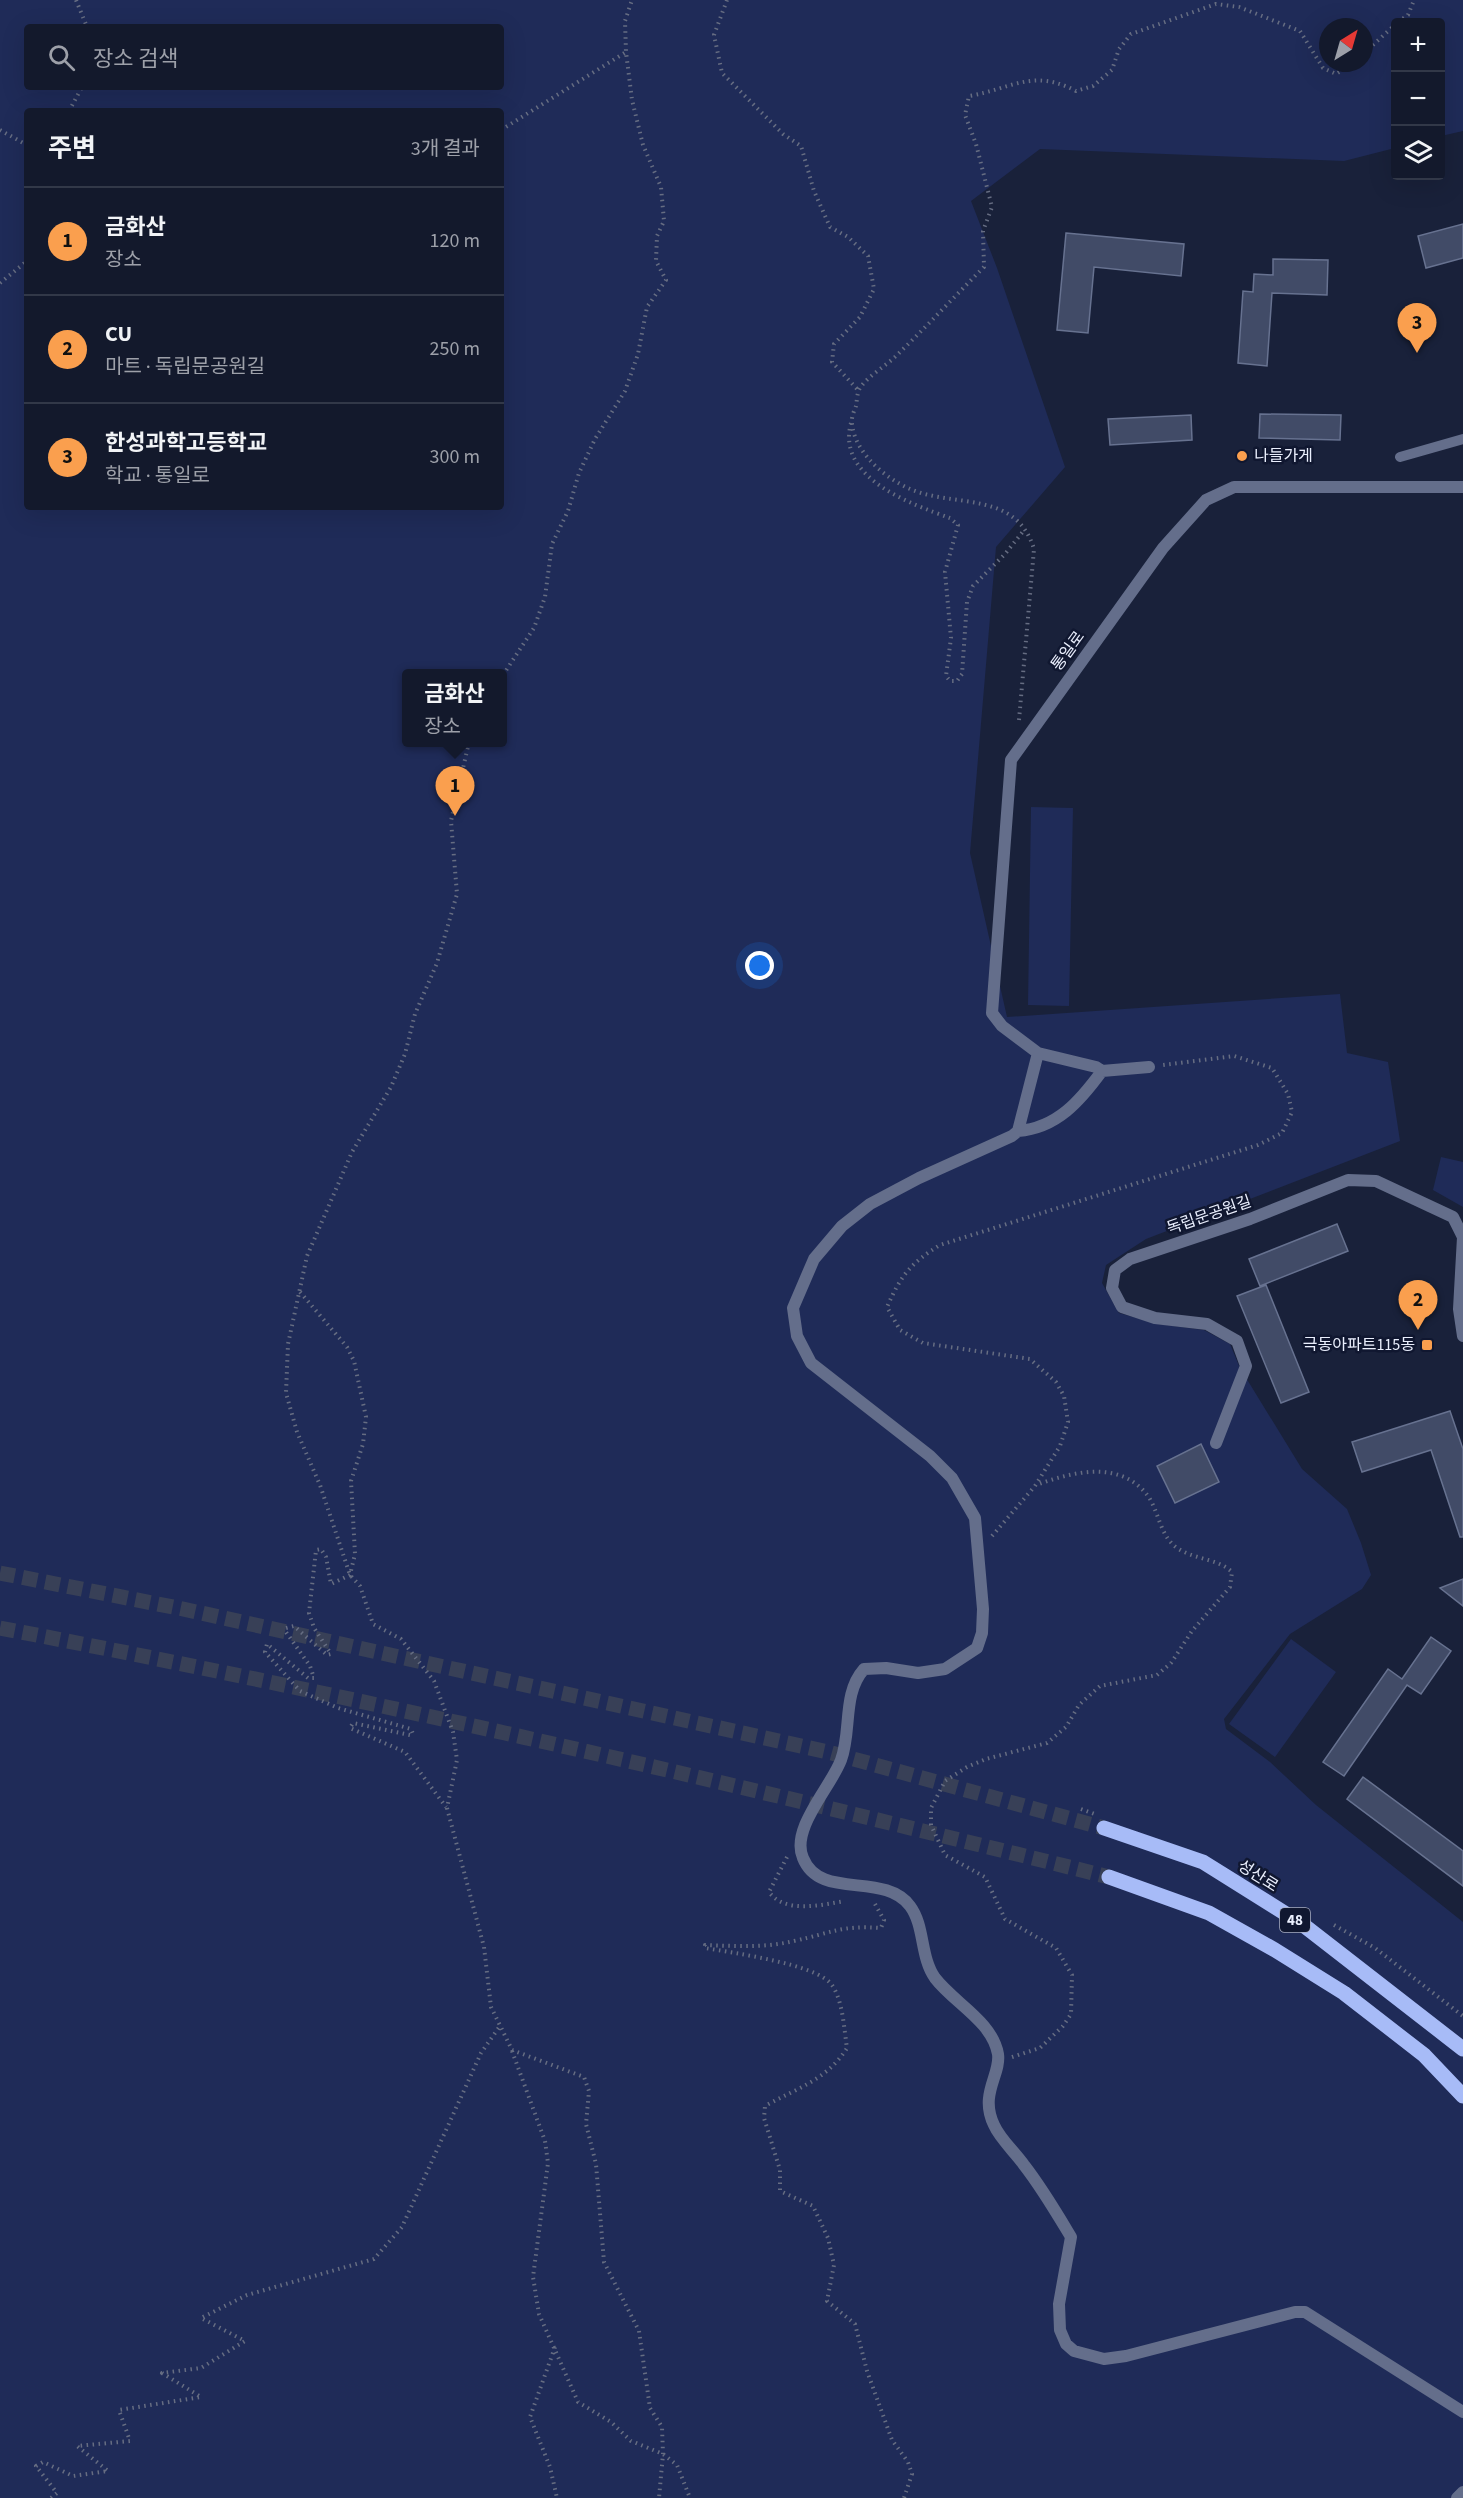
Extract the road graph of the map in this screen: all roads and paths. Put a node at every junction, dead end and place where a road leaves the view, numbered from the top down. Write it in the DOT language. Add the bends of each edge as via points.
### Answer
graph roads {
  1 [pos="76,0"];
  2 [pos="632,0"];
  3 [pos="727,0"];
  4 [pos="1414,0"];
  5 [pos="1404,18"];
  6 [pos="86,24"];
  7 [pos="1391,29"];
  8 [pos="1373,46"];
  9 [pos="626,52"];
  10 [pos="1319,62"];
  11 [pos="80,90"];
  12 [pos="71,108"];
  13 [pos="504,128"];
  14 [pos="0,130"];
  15 [pos="24,143"];
  16 [pos="24,263"];
  17 [pos="0,283"];
  18 [pos="858,390"];
  19 [pos="852,422"];
  20 [pos="1463,439"];
  21 [pos="1400,457"];
  22 [pos="1463,487"];
  23 [pos="1025,529"];
  24 [pos="507,669"];
  25 [pos="1026,737"];
  26 [pos="468,747"];
  27 [pos="1038,1053"];
  28 [pos="1149,1067"];
  29 [pos="1102,1071"];
  30 [pos="1018,1131"];
  31 [pos="299,1291"];
  32 [pos="1463,1336"];
  33 [pos="1216,1443"];
  34 [pos="1035,1486"];
  35 [pos="979,1553"];
  36 [pos="350,1575"];
  37 [pos="447,1808"];
  38 [pos="1104,1828"];
  39 [pos="800,1836"];
  40 [pos="1109,1877"];
  41 [pos="855,1899"];
  42 [pos="866,1902"];
  43 [pos="500,2026"];
  44 [pos="1463,2049"];
  45 [pos="512,2050"];
  46 [pos="1424,2055"];
  47 [pos="998,2060"];
  48 [pos="1463,2084"];
  49 [pos="1463,2096"];
  50 [pos="555,2346"];
  51 [pos="1463,2412"];
  52 [pos="663,2454"];
  53 [pos="1463,2492"];
  54 [pos="51,2498"];
  55 [pos="557,2498"];
  56 [pos="658,2498"];
  57 [pos="690,2498"];
  58 [pos="904,2498"];
  59 [pos="1457,2498"];
  1 -- 6 [label="path"];
  2 -- 9 [label="path" via="625,21"];
  3 -- 18 [label="path" via="714,35 722,72 783,134 801,146 830,227 868,256 874,289 860,317 834,344 832,362"];
  4 -- 5 [label="path"];
  7 -- 8 [label="path"];
  9 -- 13 [label="path"];
  9 -- 24 [label="path" via="643,145 661,187 664,221 657,236 656,261 666,280 647,307 638,354 625,390 595,439 552,544 545,597 534,628"];
  10 -- 18 [label="path" via="1300,31 1239,7 1216,4 1131,34 1119,49 1112,70 1094,86 1076,92 1059,82 1022,80 990,93 969,96 965,115 992,207 983,231 984,267"];
  11 -- 12 [label="path"];
  14 -- 15 [label="path"];
  16 -- 17 [label="path"];
  18 -- 19 [label="path"];
  19 -- 23 [label="path" via="860,449 891,478 934,496 980,502 1004,512"];
  19 -- 23 [label="path" via="849,433 854,455 869,480 951,518 958,525 945,572 951,638 946,676 950,681 957,681 962,674 967,602 972,586 1005,555"];
  20 -- 21 [label="lane"];
  22 -- 25 [label="street, 통일로" via="1234,487 1206,500 1163,548"];
  23 -- 25 [label="path" via="1034,549 1019,720"];
  25 -- 27 [label="street, 통일로" via="1011,760 1007,782 992,1013 1002,1026"];
  26 -- 31 [label="path" via="451,821 457,894 437,963 391,1087 352,1152 322,1218"];
  27 -- 29 [label="street"];
  27 -- 30 [label="street"];
  28 -- 29 [label="street"];
  28 -- 34 [label="path" via="1234,1056 1272,1068 1288,1094 1292,1112 1282,1133 1257,1144 940,1245 911,1265 887,1307 900,1330 922,1343 1030,1359 1056,1382 1064,1396 1068,1422 1060,1446"];
  29 -- 30 [label="street" via="1079,1102 1034,1130"];
  30 -- 35 [label="street" via="870,1204 842,1226 814,1259 792,1308 797,1336 811,1363 930,1456 952,1478 975,1518"];
  31 -- 36 [label="path" via="288,1344 286,1393"];
  31 -- 36 [label="path" via="347,1347 354,1361 366,1417 363,1444 351,1481 355,1554"];
  32 -- 33 [label="street, 독립문공원길" via="1459,1310 1463,1237 1454,1217 1376,1181 1348,1180 1250,1219 1130,1259 1115,1270 1112,1288 1122,1307 1155,1318 1206,1324 1237,1341 1246,1366"];
  34 -- 35 [label="path"];
  34 -- 47 [label="path" via="1089,1470 1127,1479 1148,1497 1159,1524 1176,1548 1223,1564 1232,1572 1230,1587 1192,1631 1171,1663 1157,1675 1100,1686 1079,1705 1066,1727 1047,1743 967,1767 945,1781 931,1808 931,1825 945,1855 985,1877 1005,1919 1056,1948 1072,1975 1071,2014 1063,2026 1040,2048"];
  35 -- 39 [label="street" via="983,1609 977,1648 945,1669 864,1669 850,1696 841,1760"];
  36 -- 37 [label="path" via="360,1586 373,1624 401,1639 434,1681 453,1732 457,1760"];
  36 -- 37 [label="path" via="331,1584 326,1557 321,1549 316,1550 309,1613 314,1629 331,1654 327,1655 294,1626 286,1628 314,1678 308,1678 267,1644 265,1652 300,1691 338,1708 411,1729 410,1735 353,1723 350,1728 405,1752"];
  37 -- 43 [label="path" via="484,1947 491,2007"];
  38 -- 44 [label="main road, 성산로 / 48" via="1203,1863 1302,1924"];
  39 -- 41 [label="path" via="771,1884 769,1892 775,1900 816,1906"];
  39 -- 47 [label="street" via="801,1856 808,1868 832,1883 882,1887 909,1905 935,1977 992,2039"];
  40 -- 46 [label="main road, 48" via="1209,1913 1344,1993"];
  42 -- 58 [label="path" via="877,1905 884,1920 881,1928 852,1926 794,1941 705,1948 761,1957 824,1976 834,1987 847,2048 823,2077 765,2106 764,2118 780,2170 780,2191 813,2206 828,2238 834,2265 827,2301 855,2324 867,2372 892,2440 912,2474"];
  43 -- 45 [label="path"];
  43 -- 54 [label="path" via="481,2053 402,2227 374,2259 247,2295 201,2318 245,2342 201,2367 162,2373 201,2397 119,2410 130,2441 77,2446 108,2471 73,2476 43,2462 36,2466 57,2493"];
  45 -- 50 [label="path" via="548,2163 533,2277 539,2314"];
  45 -- 52 [label="path" via="584,2077 589,2091 586,2124 596,2164 604,2262 639,2331 650,2408 662,2427"];
  46 -- 48 [label="main road, 48"];
  46 -- 49 [label="main road, 48"];
  47 -- 51 [label="street" via="988,2094 994,2125 1042,2189 1071,2237 1059,2304 1060,2330 1074,2351 1104,2360 1305,2312"];
  50 -- 52 [label="path" via="578,2402 611,2422 631,2441"];
  50 -- 55 [label="path" via="530,2417 550,2467"];
  52 -- 56 [label="path"];
  52 -- 57 [label="path" via="677,2465"];
  53 -- 59 [label="street"];
}
